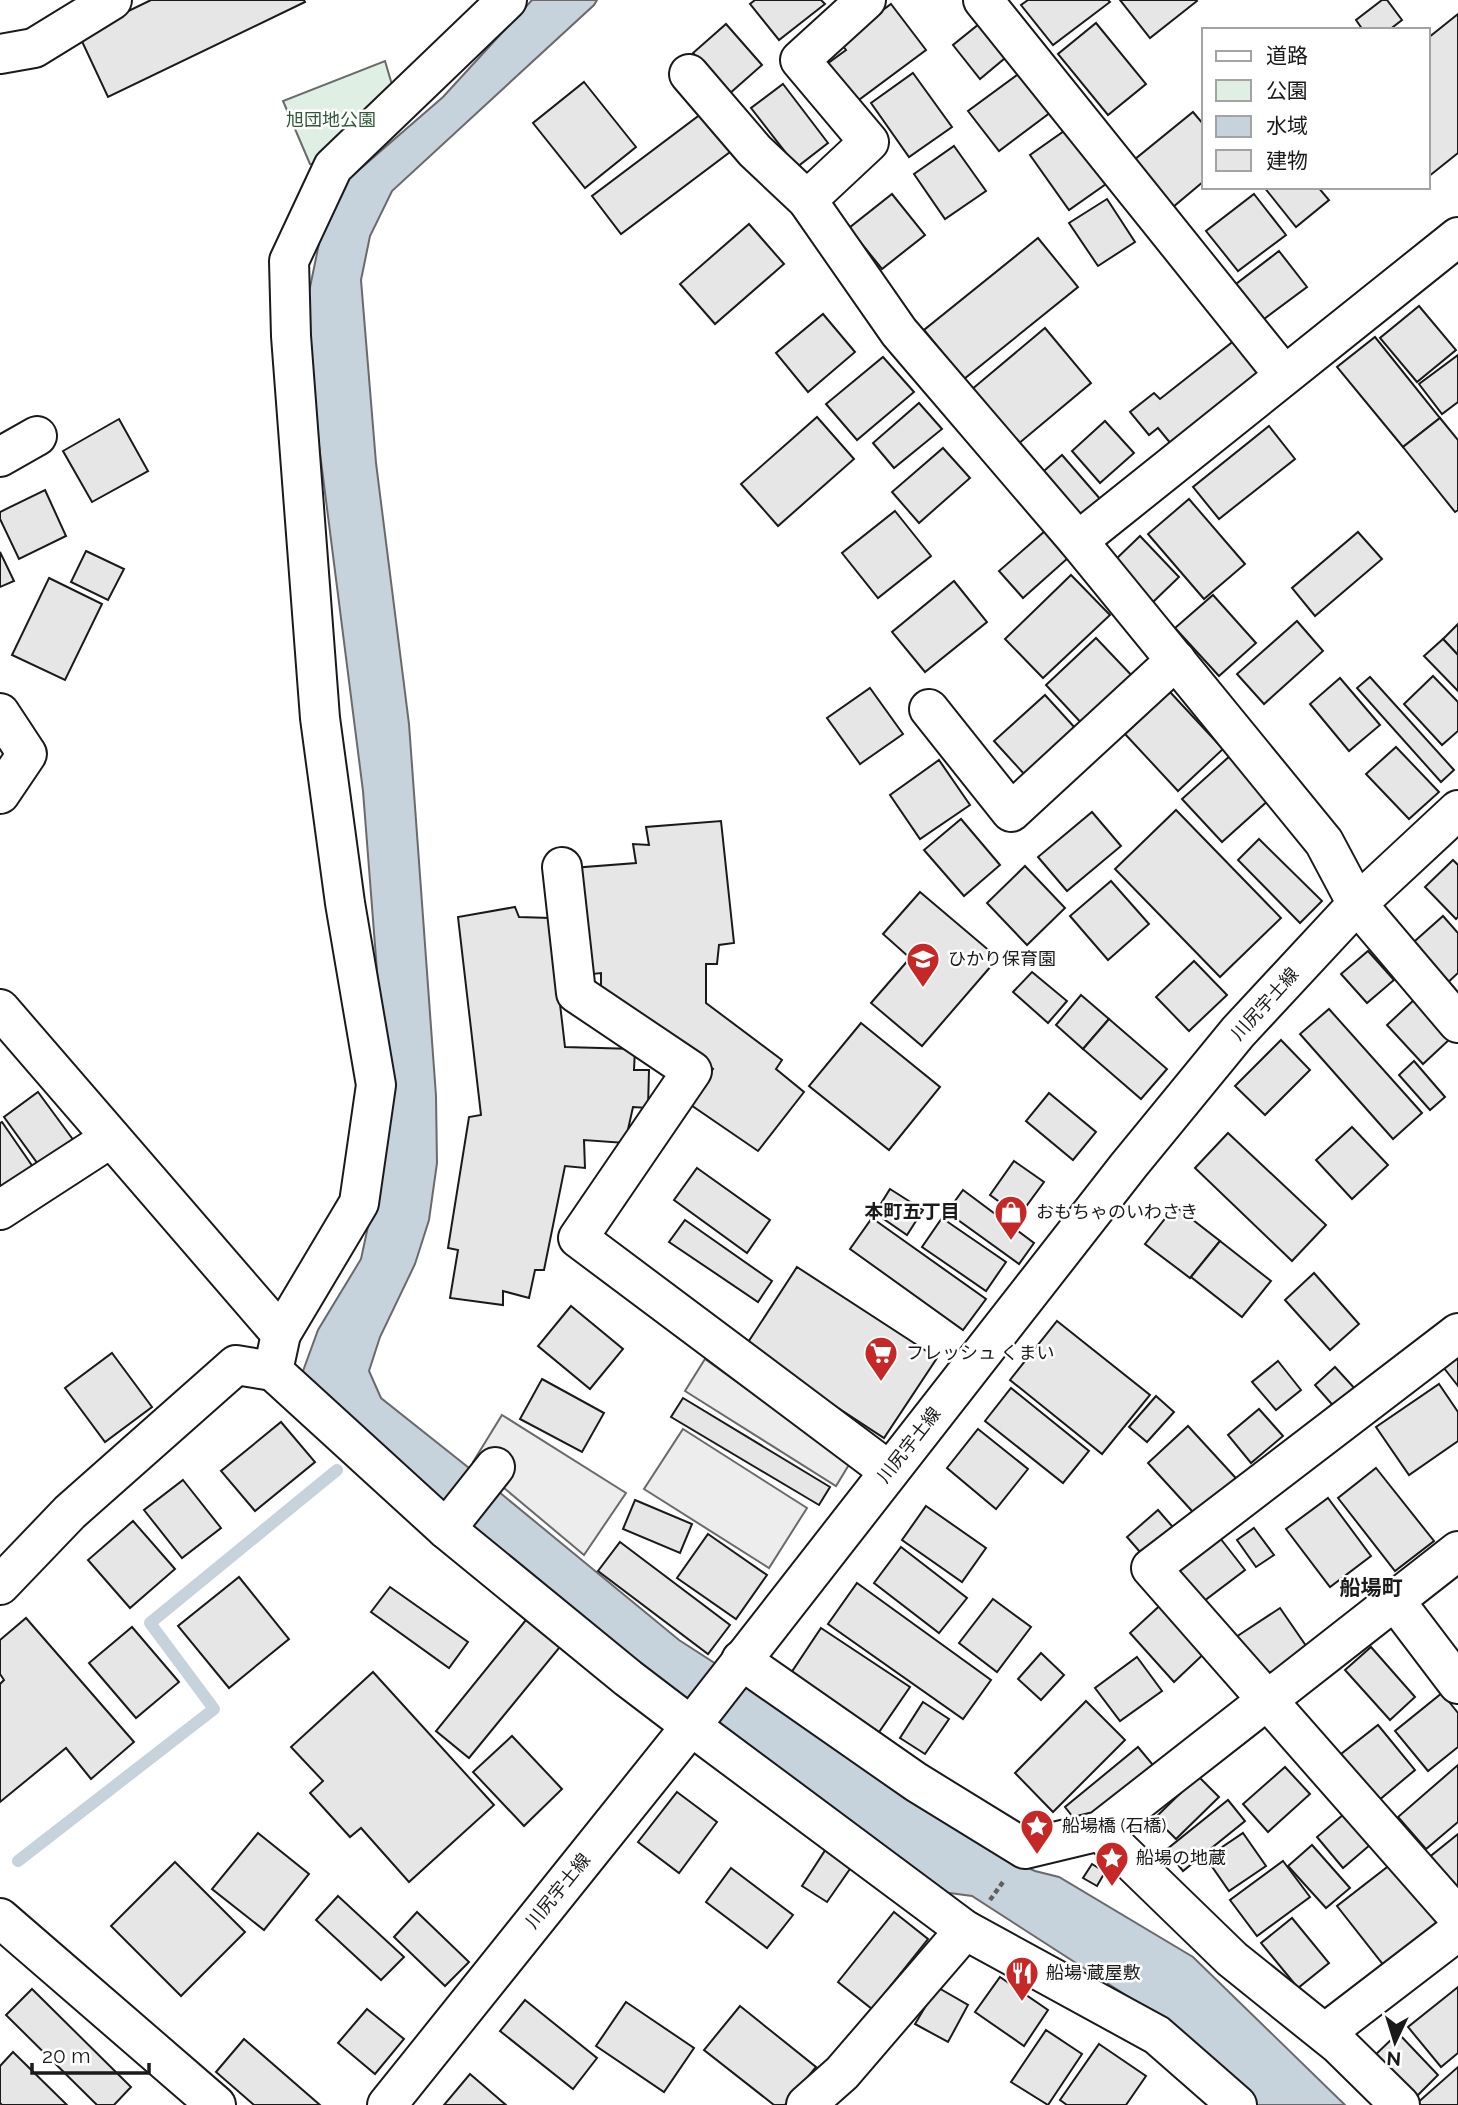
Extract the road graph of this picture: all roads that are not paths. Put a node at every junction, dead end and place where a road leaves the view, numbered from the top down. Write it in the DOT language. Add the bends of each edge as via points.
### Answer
graph roads {
  1 [pos="112,0"];
  2 [pos="507,0"];
  3 [pos="866,0"];
  4 [pos="983,0"];
  5 [pos="0,54"];
  6 [pos="689,74"];
  7 [pos="807,200"];
  8 [pos="1458,237"];
  9 [pos="1284,376"];
  10 [pos="37,436"];
  11 [pos="0,457"];
  12 [pos="1079,541"];
  13 [pos="1176,660"];
  14 [pos="929,709"];
  15 [pos="0,713"];
  16 [pos="0,794"];
  17 [pos="1458,810"];
  18 [pos="562,867"];
  19 [pos="1357,904"];
  20 [pos="0,1009"];
  21 [pos="1458,1023"];
  22 [pos="111,1138"];
  23 [pos="0,1210"];
  24 [pos="1458,1333"];
  25 [pos="281,1334"];
  26 [pos="273,1371"];
  27 [pos="495,1467"];
  28 [pos="889,1471"];
  29 [pos="446,1529"];
  30 [pos="1458,1551"];
  31 [pos="0,1585"];
  32 [pos="1395,1601"];
  33 [pos="737,1665"];
  34 [pos="1458,1684"];
  35 [pos="1268,1700"];
  36 [pos="694,1722"];
  37 [pos="1100,1831"];
  38 [pos="1458,1917"];
  39 [pos="0,1918"];
  40 [pos="965,1930"];
  41 [pos="1458,1931"];
  42 [pos="1325,2034"];
  43 [pos="840,2089"];
  44 [pos="216,2105"];
  45 [pos="387,2105"];
  46 [pos="806,2105"];
  47 [pos="1237,2105"];
  48 [pos="1401,2105"];
  1 -- 5 [label="street" via="34,48"];
  2 -- 25 [label="street" via="333,167 289,261 320,718 376,1085 359,1203"];
  3 -- 7 [label="street" via="800,60 869,142"];
  4 -- 9 [label="street"];
  6 -- 7 [label="street" via="755,151"];
  7 -- 12 [label="street" via="899,332"];
  8 -- 9 [label="street"];
  9 -- 12 [label="street"];
  10 -- 11 [label="street"];
  12 -- 13 [label="street"];
  13 -- 14 [label="street" via="1011,812"];
  13 -- 19 [label="street" via="1324,842"];
  15 -- 16 [label="street" via="27,754"];
  17 -- 19 [label="street, 川尻宇土線"];
  18 -- 28 [label="street" via="576,993 692,1071 578,1238"];
  19 -- 21 [label="street"];
  19 -- 28 [label="street, 川尻宇土線" via="1238,1032"];
  20 -- 22 [label="street"];
  22 -- 23 [label="street"];
  22 -- 25 [label="street"];
  24 -- 35 [label="street" via="1151,1568"];
  25 -- 26 [label="street"];
  26 -- 29 [label="street"];
  26 -- 31 [label="street" via="236,1365 71,1512"];
  27 -- 29 [label="street"];
  28 -- 33 [label="street, 川尻宇土線"];
  29 -- 36 [label="street" via="628,1678"];
  30 -- 32 [label="street"];
  32 -- 34 [label="street"];
  32 -- 35 [label="street"];
  33 -- 36 [label="street, 川尻宇土線"];
  33 -- 37 [label="street" via="1025,1849"];
  35 -- 37 [label="street"];
  35 -- 38 [label="street"];
  36 -- 40 [label="street"];
  36 -- 45 [label="street, 川尻宇土線"];
  37 -- 42 [label="street" via="1232,1959"];
  39 -- 44 [label="street"];
  40 -- 43 [label="street"];
  40 -- 47 [label="street" via="1157,2035"];
  41 -- 42 [label="street"];
  42 -- 48 [label="street"];
  43 -- 46 [label="street"];
}
